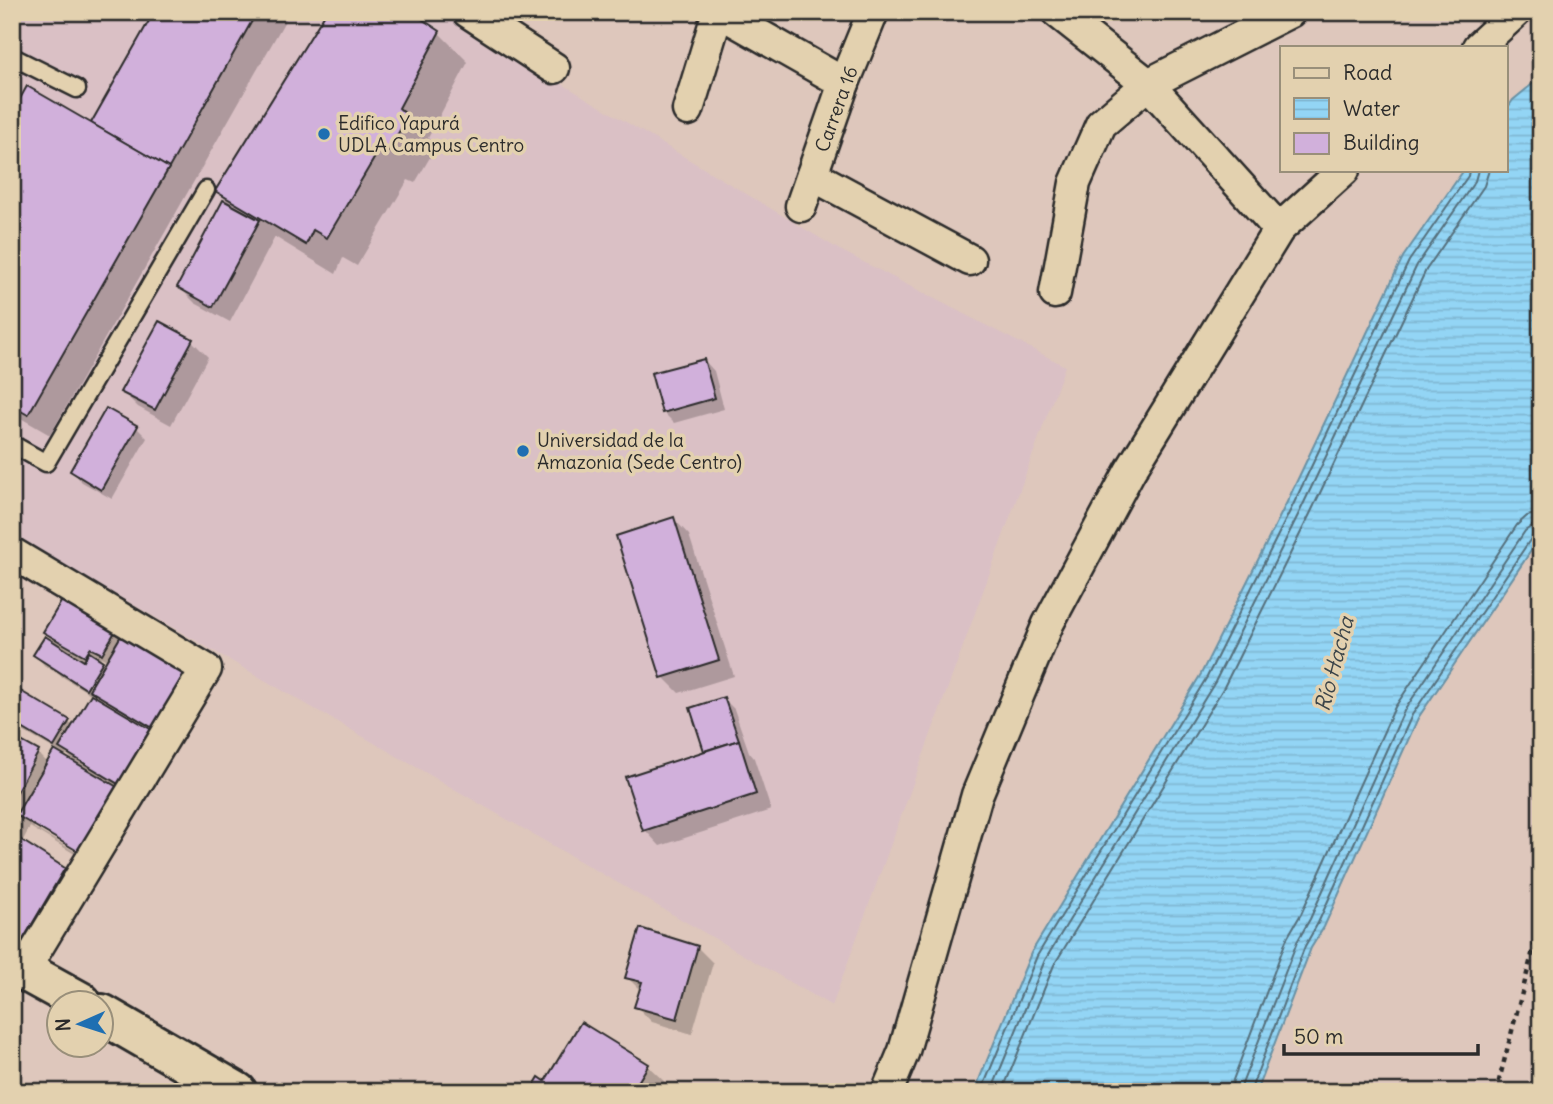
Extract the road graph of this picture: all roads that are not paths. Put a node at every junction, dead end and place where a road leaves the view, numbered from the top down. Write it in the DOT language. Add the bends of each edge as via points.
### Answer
graph roads {
  1 [pos="468,12"];
  2 [pos="718,12"];
  3 [pos="873,12"];
  4 [pos="1057,12"];
  5 [pos="1290,12"];
  6 [pos="1516,12"];
  7 [pos="1479,46"];
  8 [pos="12,59"];
  9 [pos="554,68"];
  10 [pos="844,83"];
  11 [pos="1148,84"];
  12 [pos="77,89"];
  13 [pos="688,110"];
  14 [pos="1342,172"];
  15 [pos="812,175"];
  16 [pos="206,190"];
  17 [pos="801,206"];
  18 [pos="1279,229"];
  19 [pos="970,260"];
  20 [pos="1055,293"];
  21 [pos="12,444"];
  22 [pos="12,554"];
  23 [pos="18,967"];
  24 [pos="54,988"];
  25 [pos="116,1022"];
  26 [pos="237,1092"];
  27 [pos="887,1092"];
  1 -- 9 [label="street"];
  2 -- 10 [label="street"];
  2 -- 13 [label="street"];
  3 -- 10 [label="street, Carrera 16"];
  4 -- 11 [label="street"];
  5 -- 11 [label="street"];
  6 -- 7 [label="street"];
  8 -- 12 [label="lane"];
  10 -- 15 [label="street, Carrera 16"];
  11 -- 18 [label="street"];
  11 -- 20 [label="street" via="1101,124 1074,183"];
  14 -- 18 [label="street"];
  15 -- 17 [label="street, Carrera 16"];
  15 -- 19 [label="street"];
  16 -- 21 [label="lane" via="46,463"];
  18 -- 27 [label="street" via="1130,471 1048,624 977,795 904,1051"];
  22 -- 23 [label="street" via="206,669"];
  23 -- 24 [label="main road"];
  25 -- 26 [label="main road"];
}
